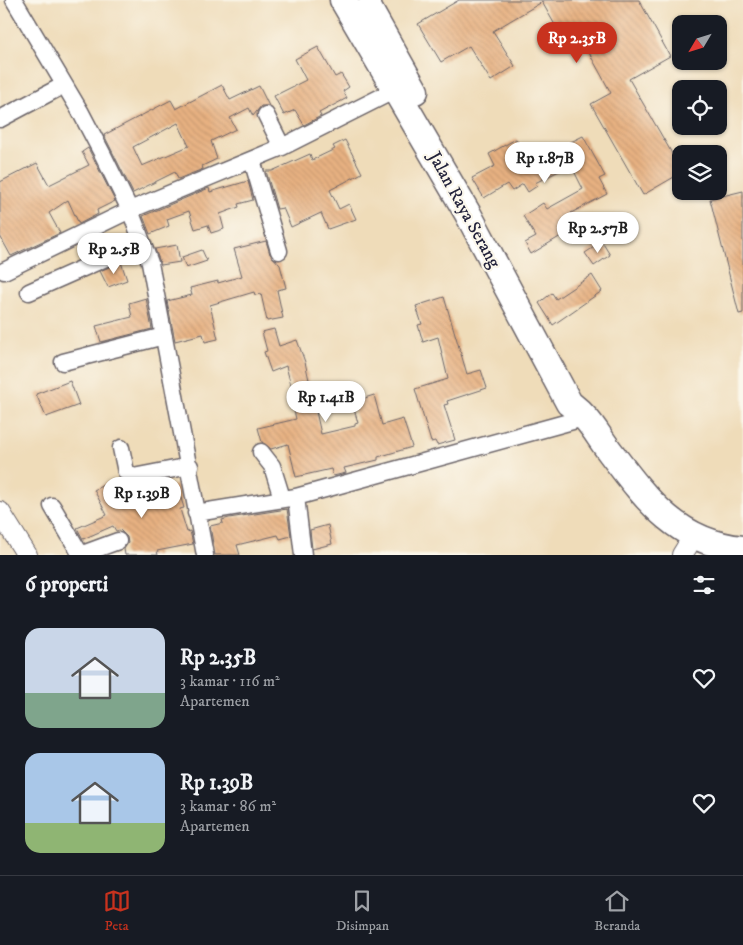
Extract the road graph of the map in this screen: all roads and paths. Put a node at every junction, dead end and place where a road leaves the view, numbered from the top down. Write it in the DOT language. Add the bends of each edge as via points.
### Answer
graph roads {
  1 [pos="14,0"];
  2 [pos="343,0"];
  3 [pos="364,0"];
  4 [pos="64,85"];
  5 [pos="402,87"];
  6 [pos="266,115"];
  7 [pos="0,119"];
  8 [pos="282,147"];
  9 [pos="252,160"];
  10 [pos="130,210"];
  11 [pos="142,242"];
  12 [pos="279,251"];
  13 [pos="4,271"];
  14 [pos="29,292"];
  15 [pos="164,336"];
  16 [pos="63,362"];
  17 [pos="587,417"];
  18 [pos="120,448"];
  19 [pos="261,452"];
  20 [pos="190,466"];
  21 [pos="289,497"];
  22 [pos="52,506"];
  23 [pos="0,512"];
  24 [pos="196,513"];
  25 [pos="118,540"];
  26 [pos="688,546"];
  27 [pos="743,549"];
  28 [pos="27,555"];
  29 [pos="80,555"];
  30 [pos="205,555"];
  31 [pos="303,555"];
  1 -- 4 [label="street"];
  2 -- 5 [label="highway, Jalan Raya Serang"];
  3 -- 5 [label="highway, Jalan Raya Serang" via="396,54"];
  4 -- 7 [label="street"];
  4 -- 10 [label="street"];
  5 -- 8 [label="street"];
  5 -- 17 [label="highway, Jalan Raya Serang" via="437,127 586,400"];
  6 -- 8 [label="street"];
  8 -- 9 [label="street"];
  9 -- 10 [label="street"];
  9 -- 12 [label="street"];
  10 -- 11 [label="street"];
  10 -- 13 [label="street"];
  11 -- 14 [label="street"];
  11 -- 15 [label="street" via="150,263"];
  15 -- 16 [label="street"];
  15 -- 20 [label="street"];
  17 -- 21 [label="street"];
  17 -- 26 [label="highway, Jalan Raya Serang" via="611,453 673,523"];
  18 -- 20 [label="street" via="126,472 133,477"];
  19 -- 21 [label="street"];
  20 -- 24 [label="street"];
  21 -- 24 [label="street"];
  21 -- 31 [label="street"];
  22 -- 29 [label="street"];
  23 -- 28 [label="street"];
  24 -- 30 [label="street"];
  25 -- 29 [label="street"];
  26 -- 27 [label="highway, Jalan Raya Serang"];
}
